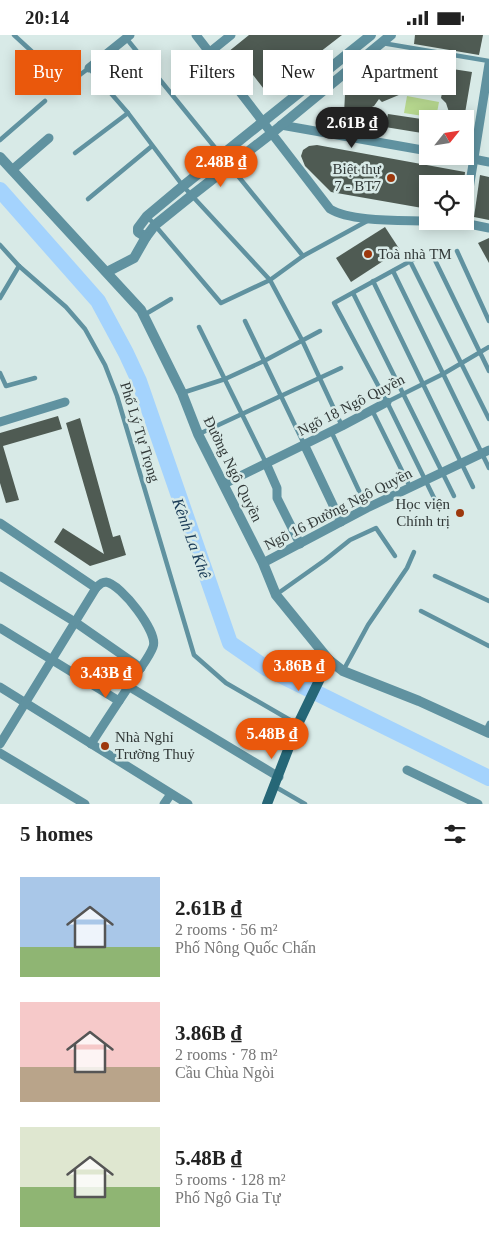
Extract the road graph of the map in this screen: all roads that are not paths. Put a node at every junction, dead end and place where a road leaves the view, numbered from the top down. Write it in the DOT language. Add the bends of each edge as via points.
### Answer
graph roads {
  1 [pos="14,35"];
  2 [pos="196,35"];
  3 [pos="231,35"];
  4 [pos="371,35"];
  5 [pos="391,35"];
  6 [pos="128,36"];
  7 [pos="381,43"];
  8 [pos="208,50"];
  9 [pos="212,50"];
  10 [pos="489,63"];
  11 [pos="89,68"];
  12 [pos="243,95"];
  13 [pos="486,98"];
  14 [pos="45,101"];
  15 [pos="128,113"];
  16 [pos="264,122"];
  17 [pos="281,125"];
  18 [pos="272,133"];
  19 [pos="49,138"];
  20 [pos="0,141"];
  21 [pos="152,146"];
  22 [pos="419,149"];
  23 [pos="75,153"];
  24 [pos="222,155"];
  25 [pos="0,157"];
  26 [pos="474,159"];
  27 [pos="489,162"];
  28 [pos="230,165"];
  29 [pos="12,170"];
  30 [pos="183,186"];
  31 [pos="191,196"];
  32 [pos="88,199"];
  33 [pos="148,216"];
  34 [pos="372,218"];
  35 [pos="419,221"];
  36 [pos="474,223"];
  37 [pos="156,225"];
  38 [pos="489,228"];
  39 [pos="146,237"];
  40 [pos="0,245"];
  41 [pos="457,251"];
  42 [pos="433,255"];
  43 [pos="303,256"];
  44 [pos="416,258"];
  45 [pos="410,261"];
  46 [pos="19,266"];
  47 [pos="393,271"];
  48 [pos="107,272"];
  49 [pos="270,280"];
  50 [pos="373,281"];
  51 [pos="353,293"];
  52 [pos="0,298"];
  53 [pos="171,299"];
  54 [pos="144,315"];
  55 [pos="245,321"];
  56 [pos="489,321"];
  57 [pos="199,327"];
  58 [pos="320,331"];
  59 [pos="302,340"];
  60 [pos="489,347"];
  61 [pos="480,352"];
  62 [pos="264,361"];
  63 [pos="462,363"];
  64 [pos="341,368"];
  65 [pos="489,371"];
  66 [pos="0,373"];
  67 [pos="443,373"];
  68 [pos="35,378"];
  69 [pos="225,379"];
  70 [pos="319,379"];
  71 [pos="424,383"];
  72 [pos="6,386"];
  73 [pos="0,388"];
  74 [pos="182,393"];
  75 [pos="403,394"];
  76 [pos="281,396"];
  77 [pos="65,402"];
  78 [pos="387,402"];
  79 [pos="372,410"];
  80 [pos="242,413"];
  81 [pos="489,419"];
  82 [pos="0,422"];
  83 [pos="342,426"];
  84 [pos="331,431"];
  85 [pos="198,434"];
  86 [pos="304,444"];
  87 [pos="485,452"];
  88 [pos="462,462"];
  89 [pos="266,463"];
  90 [pos="489,468"];
  91 [pos="442,472"];
  92 [pos="426,480"];
  93 [pos="224,484"];
  94 [pos="410,487"];
  95 [pos="473,487"];
  96 [pos="454,496"];
  97 [pos="437,504"];
  98 [pos="367,509"];
  99 [pos="342,522"];
  100 [pos="0,523"];
  101 [pos="300,544"];
  102 [pos="414,552"];
  103 [pos="395,556"];
  104 [pos="263,563"];
  105 [pos="0,575"];
  106 [pos="435,576"];
  107 [pos="96,587"];
  108 [pos="276,595"];
  109 [pos="489,601"];
  110 [pos="421,611"];
  111 [pos="75,622"];
  112 [pos="0,629"];
  113 [pos="489,646"];
  114 [pos="52,660"];
  115 [pos="328,660"];
  116 [pos="141,668"];
  117 [pos="343,671"];
  118 [pos="128,686"];
  119 [pos="0,687"];
  120 [pos="119,701"];
  121 [pos="25,703"];
  122 [pos="298,725"];
  123 [pos="488,729"];
  124 [pos="0,744"];
  125 [pos="91,744"];
  126 [pos="0,753"];
  127 [pos="407,770"];
  128 [pos="276,782"];
  129 [pos="171,794"];
  130 [pos="85,804"];
  131 [pos="164,804"];
  132 [pos="188,804"];
  133 [pos="267,804"];
  134 [pos="305,804"];
  135 [pos="478,804"];
  1 -- 11 [label="lane" via="64,81 69,83"];
  2 -- 8 [label="street"];
  3 -- 9 [label="street"];
  4 -- 16 [label="street"];
  5 -- 7 [label="street"];
  6 -- 11 [label="street"];
  6 -- 24 [label="lane"];
  7 -- 10 [label="lane"];
  7 -- 17 [label="street"];
  10 -- 13 [label="street"];
  11 -- 15 [label="lane"];
  12 -- 16 [label="street"];
  13 -- 26 [label="street"];
  14 -- 20 [label="lane"];
  15 -- 21 [label="lane"];
  15 -- 23 [label="lane"];
  16 -- 17 [label="street"];
  16 -- 18 [label="street"];
  16 -- 24 [label="street"];
  17 -- 18 [label="street"];
  17 -- 22 [label="street"];
  18 -- 28 [label="street"];
  18 -- 34 [label="street" via="330,209 339,214"];
  19 -- 29 [label="street"];
  21 -- 30 [label="lane"];
  21 -- 32 [label="lane"];
  24 -- 28 [label="lane"];
  24 -- 30 [label="street"];
  25 -- 29 [label="street, Đường Ngô Quyền"];
  26 -- 27 [label="street"];
  28 -- 31 [label="street"];
  28 -- 43 [label="lane"];
  29 -- 48 [label="street, Đường Ngô Quyền"];
  30 -- 31 [label="lane"];
  30 -- 33 [label="street"];
  31 -- 37 [label="street"];
  31 -- 49 [label="lane"];
  33 -- 37 [label="lane"];
  33 -- 39 [label="street" via="138,228"];
  34 -- 35 [label="street"];
  34 -- 43 [label="lane"];
  36 -- 38 [label="street"];
  37 -- 39 [label="street"];
  37 -- 49 [label="lane" via="220,303"];
  39 -- 48 [label="street" via="134,258"];
  40 -- 46 [label="lane, Phố Lý Tự Trọng"];
  41 -- 56 [label="lane"];
  42 -- 61 [label="lane"];
  43 -- 49 [label="lane"];
  44 -- 45 [label="lane"];
  45 -- 47 [label="lane"];
  45 -- 63 [label="lane"];
  46 -- 52 [label="lane"];
  46 -- 122 [label="lane, Phố Lý Tự Trọng" via="66,307 85,329 105,365 194,655 226,683"];
  47 -- 50 [label="lane"];
  47 -- 67 [label="lane"];
  48 -- 54 [label="street, Đường Ngô Quyền"];
  49 -- 59 [label="lane"];
  50 -- 51 [label="lane"];
  50 -- 71 [label="lane"];
  51 -- 75 [label="lane"];
  51 -- 78 [label="lane" via="334,303"];
  53 -- 54 [label="lane"];
  54 -- 74 [label="street, Đường Ngô Quyền"];
  55 -- 62 [label="lane"];
  57 -- 69 [label="lane"];
  58 -- 59 [label="lane"];
  59 -- 62 [label="lane"];
  59 -- 70 [label="lane"];
  60 -- 61 [label="lane, Ngõ 18 Ngô Quyền"];
  61 -- 63 [label="lane, Ngõ 18 Ngô Quyền"];
  61 -- 65 [label="lane"];
  62 -- 69 [label="lane"];
  62 -- 76 [label="lane"];
  63 -- 67 [label="lane, Ngõ 18 Ngô Quyền"];
  63 -- 81 [label="lane"];
  64 -- 70 [label="lane"];
  66 -- 72 [label="lane"];
  67 -- 71 [label="lane, Ngõ 18 Ngô Quyền"];
  67 -- 87 [label="lane"];
  68 -- 72 [label="lane"];
  69 -- 74 [label="lane"];
  69 -- 80 [label="lane"];
  70 -- 76 [label="lane"];
  70 -- 83 [label="lane"];
  71 -- 75 [label="lane, Ngõ 18 Ngô Quyền"];
  71 -- 88 [label="lane"];
  72 -- 73 [label="lane"];
  74 -- 85 [label="street, Đường Ngô Quyền"];
  75 -- 78 [label="lane, Ngõ 18 Ngô Quyền"];
  75 -- 91 [label="lane"];
  76 -- 80 [label="lane"];
  76 -- 86 [label="lane"];
  77 -- 82 [label="street"];
  78 -- 79 [label="street, Ngõ 18 Ngô Quyền"];
  78 -- 92 [label="lane"];
  79 -- 83 [label="street, Ngõ 18 Ngô Quyền"];
  79 -- 94 [label="lane"];
  80 -- 85 [label="lane"];
  80 -- 89 [label="lane"];
  83 -- 84 [label="street, Ngõ 18 Ngô Quyền"];
  84 -- 86 [label="street, Ngõ 18 Ngô Quyền"];
  84 -- 98 [label="lane"];
  85 -- 93 [label="street, Đường Ngô Quyền"];
  86 -- 89 [label="street, Ngõ 18 Ngô Quyền"];
  86 -- 99 [label="street"];
  87 -- 88 [label="street, Ngõ 16 Đường Ngô Quyền"];
  87 -- 90 [label="lane"];
  88 -- 91 [label="street, Ngõ 16 Đường Ngô Quyền"];
  88 -- 95 [label="lane"];
  89 -- 93 [label="street, Ngõ 18 Ngô Quyền"];
  89 -- 101 [label="street" via="277,488 277,498"];
  91 -- 92 [label="street, Ngõ 16 Đường Ngô Quyền"];
  91 -- 96 [label="lane"];
  92 -- 94 [label="street, Ngõ 16 Đường Ngô Quyền"];
  92 -- 97 [label="lane, Ngõ 16 Đường Ngô Quyền"];
  93 -- 104 [label="street, Đường Ngô Quyền"];
  94 -- 98 [label="street, Ngõ 16 Đường Ngô Quyền"];
  98 -- 99 [label="street, Ngõ 16 Đường Ngô Quyền"];
  99 -- 101 [label="street, Ngõ 16 Đường Ngô Quyền"];
  100 -- 107 [label="street"];
  101 -- 104 [label="street, Ngõ 16 Đường Ngô Quyền"];
  102 -- 117 [label="lane"];
  103 -- 108 [label="lane" via="376,527 350,540"];
  104 -- 108 [label="street, Đường Ngô Quyền"];
  105 -- 111 [label="street"];
  106 -- 109 [label="lane"];
  107 -- 111 [label="street"];
  107 -- 116 [label="street" via="103,582 111,584 132,603 152,633 154,646"];
  108 -- 115 [label="street, Đường Ngô Quyền"];
  110 -- 113 [label="lane"];
  111 -- 114 [label="street"];
  111 -- 116 [label="street"];
  112 -- 114 [label="street"];
  114 -- 120 [label="street"];
  114 -- 121 [label="street"];
  115 -- 117 [label="street, Đường Ngô Quyền"];
  115 -- 122 [label="main road"];
  116 -- 118 [label="street"];
  117 -- 123 [label="street, Đường Ngô Quyền"];
  118 -- 120 [label="street"];
  118 -- 128 [label="street"];
  119 -- 121 [label="street"];
  120 -- 125 [label="street"];
  121 -- 124 [label="street"];
  121 -- 125 [label="street"];
  122 -- 128 [label="main road"];
  125 -- 129 [label="street"];
  126 -- 130 [label="street"];
  127 -- 135 [label="street"];
  128 -- 133 [label="main road"];
  128 -- 134 [label="lane"];
  129 -- 131 [label="street"];
  129 -- 132 [label="street"];
}
